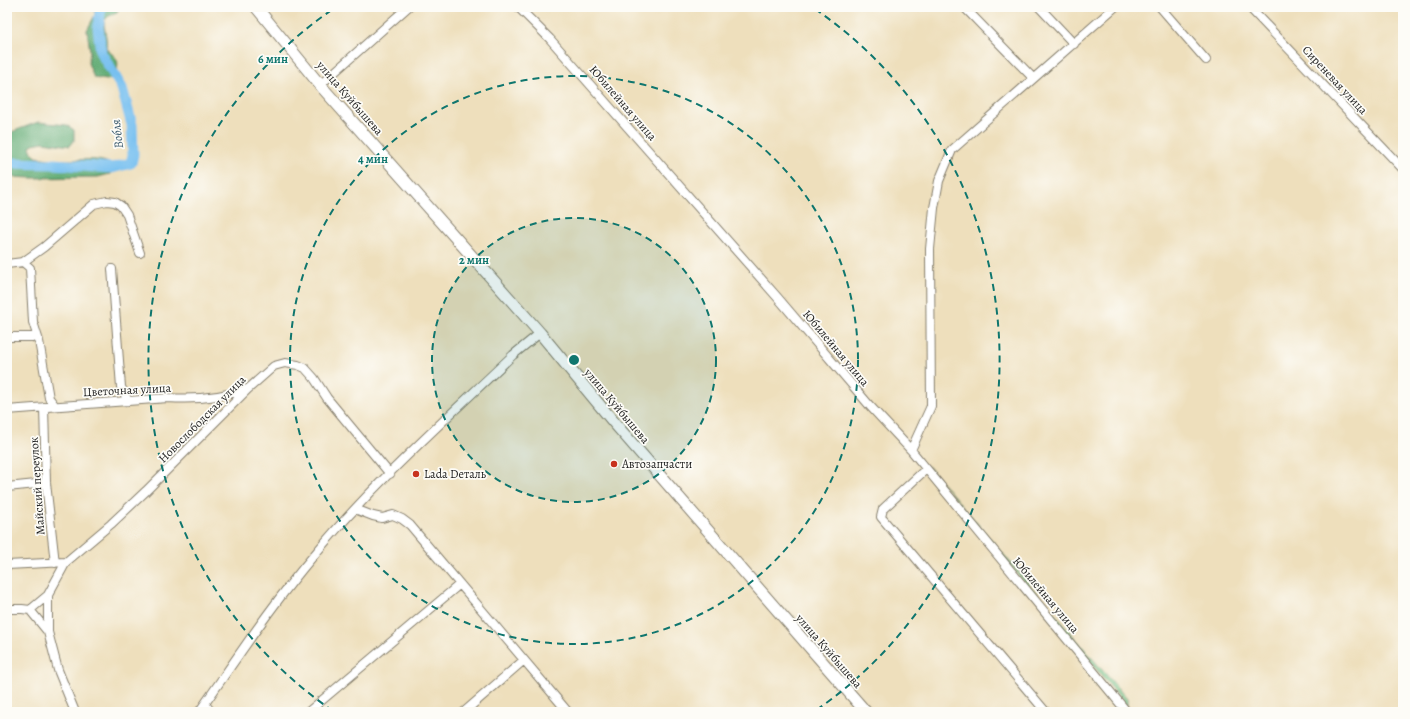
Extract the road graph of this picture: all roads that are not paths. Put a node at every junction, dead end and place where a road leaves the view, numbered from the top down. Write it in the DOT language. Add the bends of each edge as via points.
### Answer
graph roads {
  1 [pos="256,7"];
  2 [pos="408,7"];
  3 [pos="518,7"];
  4 [pos="964,7"];
  5 [pos="1039,7"];
  6 [pos="1115,7"];
  7 [pos="1160,7"];
  8 [pos="1249,7"];
  9 [pos="1074,44"];
  10 [pos="1206,60"];
  11 [pos="1033,78"];
  12 [pos="320,85"];
  13 [pos="1403,169"];
  14 [pos="140,253"];
  15 [pos="23,262"];
  16 [pos="7,264"];
  17 [pos="112,269"];
  18 [pos="540,333"];
  19 [pos="7,337"];
  20 [pos="39,341"];
  21 [pos="248,389"];
  22 [pos="128,401"];
  23 [pos="56,406"];
  24 [pos="44,407"];
  25 [pos="7,410"];
  26 [pos="910,450"];
  27 [pos="926,469"];
  28 [pos="390,474"];
  29 [pos="46,483"];
  30 [pos="7,487"];
  31 [pos="355,508"];
  32 [pos="66,562"];
  33 [pos="55,563"];
  34 [pos="7,565"];
  35 [pos="460,584"];
  36 [pos="48,596"];
  37 [pos="7,609"];
  38 [pos="30,610"];
  39 [pos="48,632"];
  40 [pos="524,660"];
  41 [pos="205,704"];
  42 [pos="74,712"];
  43 [pos="199,712"];
  44 [pos="211,712"];
  45 [pos="308,712"];
  46 [pos="464,712"];
  47 [pos="568,712"];
  48 [pos="866,712"];
  49 [pos="1046,712"];
  50 [pos="1127,712"];
  1 -- 12 [label="highway, улица Куйбышева"];
  2 -- 12 [label="street"];
  3 -- 26 [label="street, Юбилейная улица" via="550,39"];
  4 -- 11 [label="street"];
  5 -- 9 [label="street"];
  6 -- 9 [label="street"];
  7 -- 10 [label="street"];
  8 -- 13 [label="street, Сиреневая улица"];
  9 -- 11 [label="street"];
  11 -- 26 [label="street" via="952,150 939,181 930,249 931,406"];
  12 -- 18 [label="highway, улица Куйбышева"];
  14 -- 15 [label="street" via="127,215 121,206 107,201 94,204"];
  15 -- 16 [label="street"];
  15 -- 20 [label="street" via="30,268 33,322"];
  17 -- 22 [label="street" via="120,387"];
  18 -- 28 [label="street" via="513,355"];
  18 -- 48 [label="highway, улица Куйбышева" via="616,426"];
  19 -- 20 [label="street" via="34,337"];
  20 -- 23 [label="street" via="48,398"];
  21 -- 22 [label="street, Цветочная улица" via="213,397"];
  21 -- 28 [label="street, Новослободская улица" via="274,366 285,363 305,368"];
  21 -- 32 [label="street, Новослободская улица" via="146,491"];
  22 -- 23 [label="street, Цветочная улица"];
  23 -- 24 [label="street, Цветочная улица"];
  24 -- 25 [label="street, Цветочная улица"];
  24 -- 29 [label="street, Майский переулок"];
  26 -- 27 [label="street, Юбилейная улица"];
  27 -- 49 [label="street" via="889,502 881,517"];
  27 -- 50 [label="street, Юбилейная улица"];
  28 -- 31 [label="street"];
  29 -- 30 [label="street"];
  29 -- 33 [label="street, Майский переулок"];
  31 -- 35 [label="street" via="373,516 382,518 393,515 402,519"];
  31 -- 41 [label="street" via="271,608"];
  32 -- 33 [label="street"];
  32 -- 36 [label="street"];
  33 -- 34 [label="street"];
  35 -- 40 [label="street"];
  35 -- 45 [label="street"];
  36 -- 38 [label="street"];
  36 -- 39 [label="street"];
  37 -- 38 [label="street"];
  38 -- 39 [label="street"];
  39 -- 42 [label="street" via="58,670"];
  40 -- 46 [label="street"];
  40 -- 47 [label="street"];
  41 -- 43 [label="street"];
  41 -- 44 [label="street"];
}
